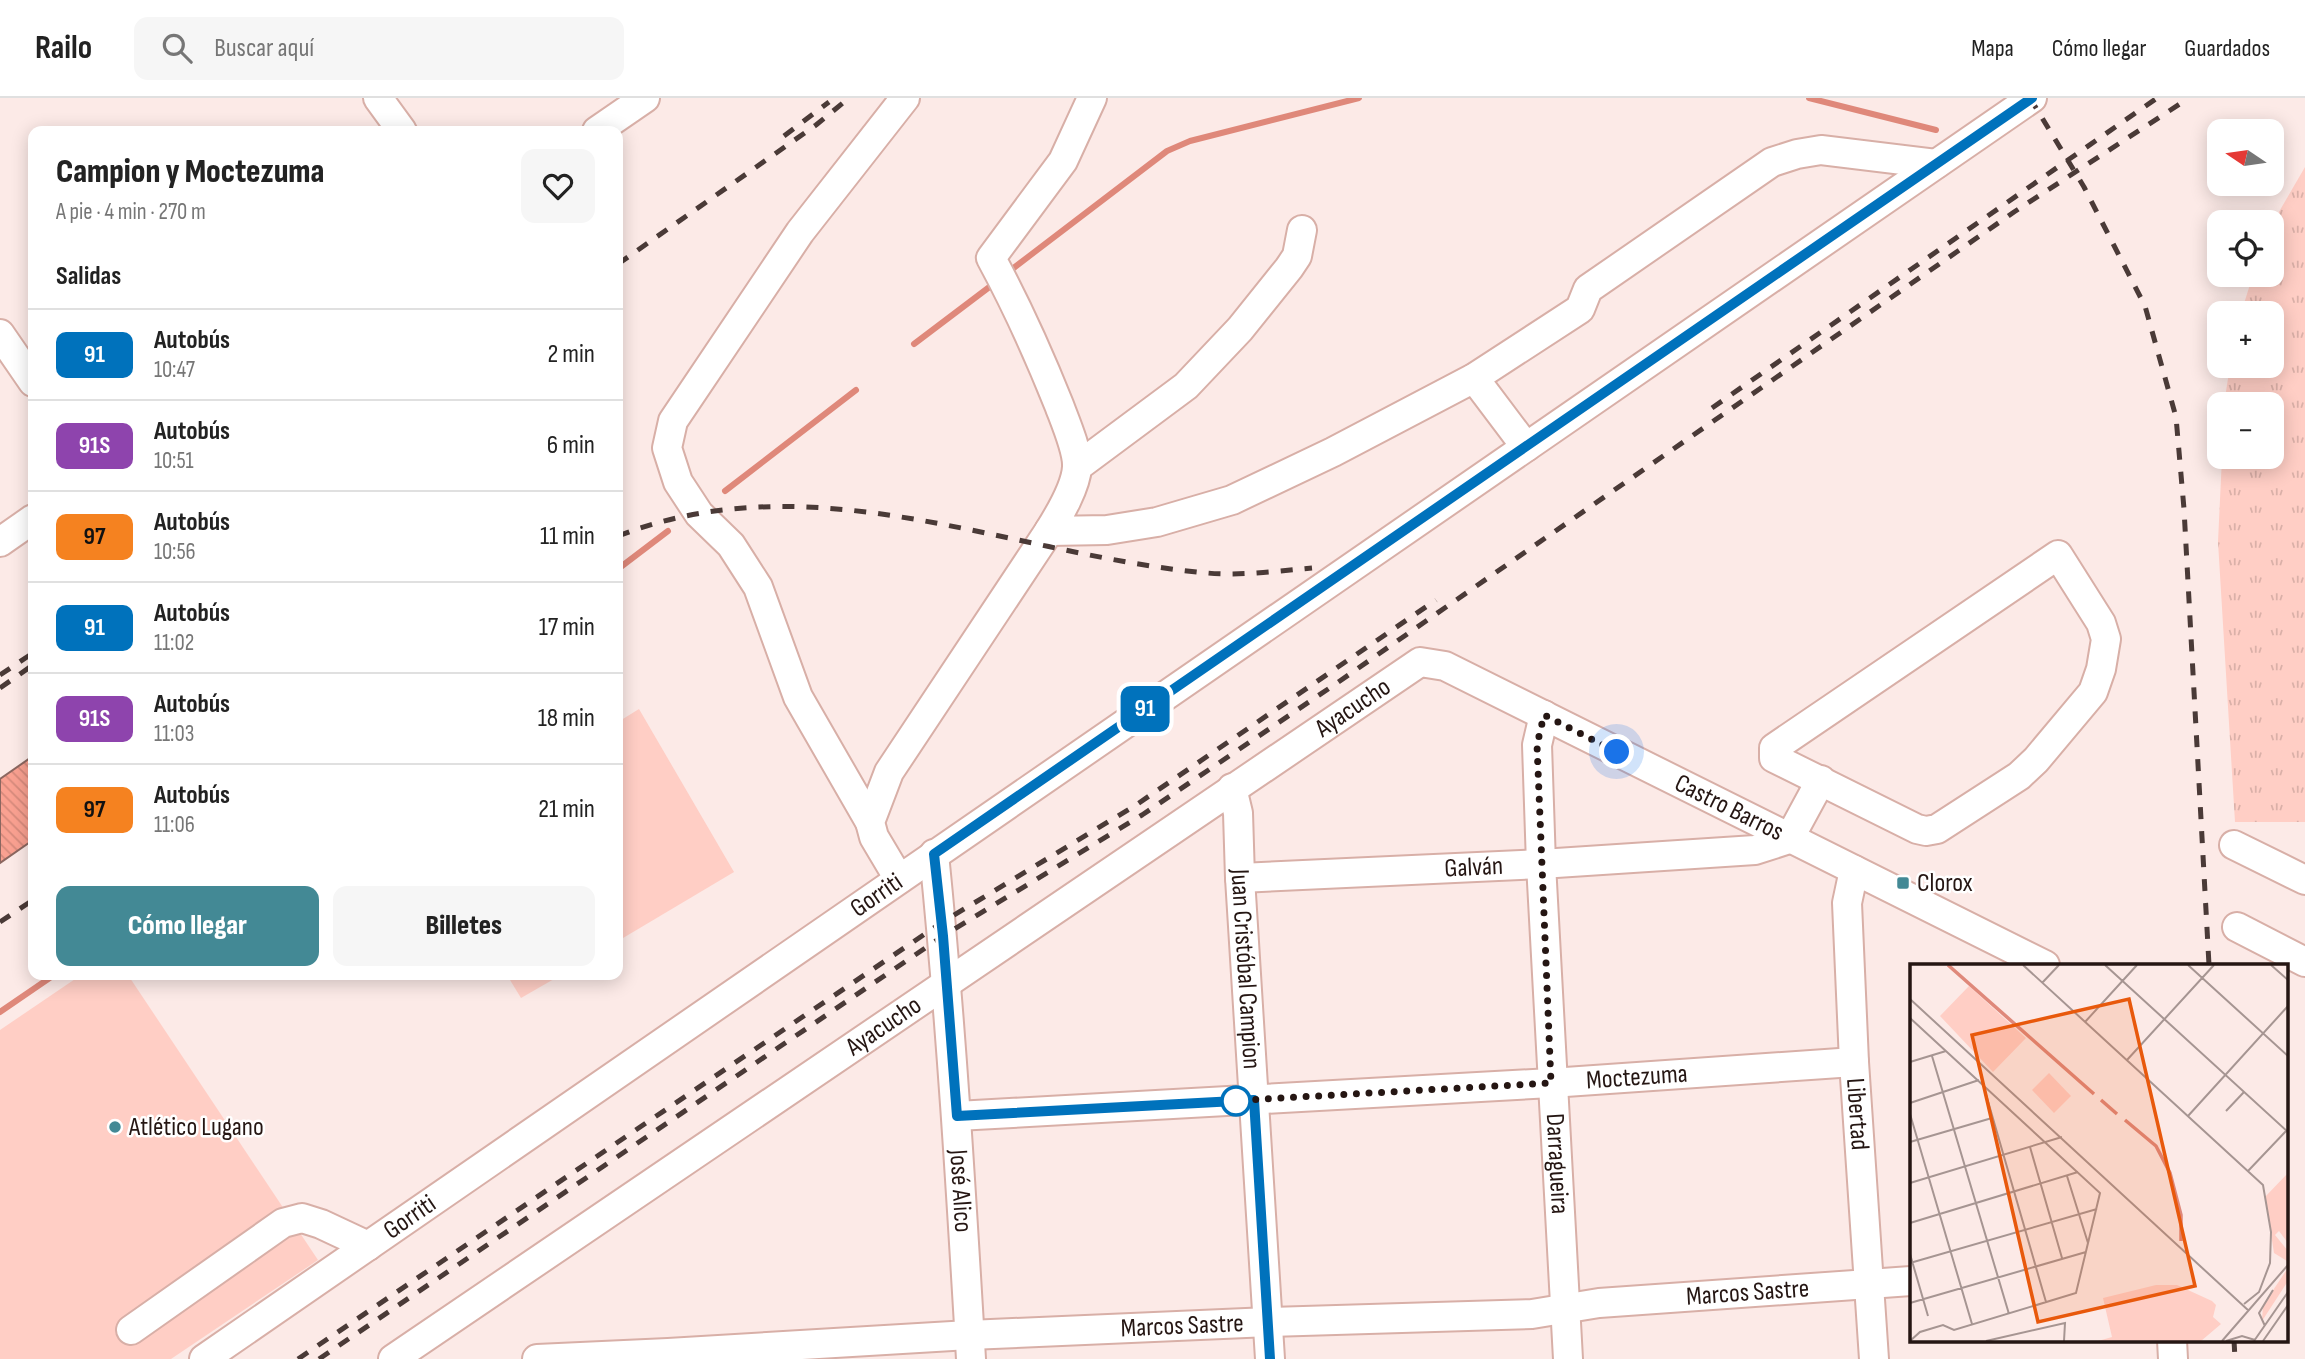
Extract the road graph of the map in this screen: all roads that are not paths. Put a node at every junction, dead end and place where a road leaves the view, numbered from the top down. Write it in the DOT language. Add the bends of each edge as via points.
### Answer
graph roads {
  1 [pos="379,98"];
  2 [pos="645,98"];
  3 [pos="905,98"];
  4 [pos="1092,98"];
  5 [pos="2032,98"];
  6 [pos="399,126"];
  7 [pos="604,126"];
  8 [pos="1936,164"];
  9 [pos="1302,230"];
  10 [pos="0,334"];
  11 [pos="28,375"];
  12 [pos="1474,378"];
  13 [pos="1526,447"];
  14 [pos="1077,467"];
  15 [pos="28,522"];
  16 [pos="1049,531"];
  17 [pos="0,542"];
  18 [pos="1410,667"];
  19 [pos="1544,715"];
  20 [pos="1821,780"];
  21 [pos="1232,788"];
  22 [pos="870,822"];
  23 [pos="1789,839"];
  24 [pos="2234,845"];
  25 [pos="934,854"];
  26 [pos="1541,864"];
  27 [pos="1854,870"];
  28 [pos="1240,878"];
  29 [pos="899,879"];
  30 [pos="2305,880"];
  31 [pos="2237,927"];
  32 [pos="2305,962"];
  33 [pos="2043,964"];
  34 [pos="946,982"];
  35 [pos="1854,1062"];
  36 [pos="1551,1083"];
  37 [pos="1254,1100"];
  38 [pos="957,1116"];
  39 [pos="368,1246"];
  40 [pos="1910,1281"];
  41 [pos="1869,1283"];
  42 [pos="1564,1309"];
  43 [pos="1269,1322"];
  44 [pos="131,1329"];
  45 [pos="970,1347"];
  46 [pos="669,1356"];
  47 [pos="204,1359"];
  48 [pos="393,1359"];
  49 [pos="537,1359"];
  50 [pos="1270,1359"];
  51 [pos="1567,1359"];
  52 [pos="1874,1359"];
  1 -- 6 [label="street"];
  2 -- 7 [label="street"];
  3 -- 22 [label="street" via="800,232 673,421 667,448 678,482 699,514 731,545 758,587 798,697"];
  4 -- 14 [label="street" via="1063,161 991,258 1028,329 1069,432"];
  5 -- 8 [label="street, Gorriti"];
  8 -- 12 [label="street" via="1821,150 1772,162 1588,289 1580,309"];
  8 -- 13 [label="street, Gorriti"];
  9 -- 14 [label="street" via="1297,256 1289,268 1186,386"];
  10 -- 11 [label="street"];
  12 -- 13 [label="street"];
  12 -- 16 [label="street" via="1231,500 1157,522 1107,530"];
  13 -- 25 [label="street, Gorriti"];
  14 -- 16 [label="street"];
  15 -- 17 [label="street"];
  16 -- 22 [label="street" via="889,772"];
  18 -- 19 [label="street, Castro Barros" via="1420,662 1445,666"];
  18 -- 21 [label="street, Ayacucho"];
  19 -- 23 [label="street, Castro Barros"];
  19 -- 26 [label="street, Darragueira" via="1537,745"];
  20 -- 20 [label="street" via="1774,758 1774,748 2058,555 2101,623 2106,639 2093,692 2036,760 1937,829 1926,831"];
  20 -- 23 [label="street"];
  21 -- 28 [label="street, Juan Cristóbal Campion" via="1238,813"];
  21 -- 34 [label="street, Ayacucho"];
  22 -- 29 [label="street"];
  23 -- 26 [label="street, Galván" via="1755,850"];
  23 -- 27 [label="street, Castro Barros"];
  24 -- 30 [label="street"];
  25 -- 29 [label="street, Gorriti"];
  25 -- 34 [label="street, José Alico"];
  26 -- 28 [label="street, Galván"];
  26 -- 36 [label="street, Darragueira"];
  27 -- 33 [label="street, Castro Barros"];
  27 -- 35 [label="street, Libertad" via="1847,903"];
  28 -- 37 [label="street, Juan Cristóbal Campion"];
  29 -- 39 [label="street, Gorriti"];
  31 -- 32 [label="street"];
  34 -- 38 [label="street, José Alico"];
  34 -- 48 [label="street, Ayacucho"];
  35 -- 36 [label="street, Moctezuma"];
  35 -- 41 [label="street, Libertad"];
  36 -- 37 [label="street, Moctezuma"];
  36 -- 42 [label="street, Darragueira"];
  37 -- 38 [label="street, Moctezuma"];
  37 -- 43 [label="street, Juan Cristóbal Campion"];
  38 -- 45 [label="street, José Alico"];
  39 -- 44 [label="street" via="302,1218 283,1223"];
  39 -- 47 [label="street, Gorriti"];
  40 -- 41 [label="street, Marcos Sastre"];
  41 -- 42 [label="street, Marcos Sastre"];
  41 -- 52 [label="street, Libertad"];
  42 -- 43 [label="street, Marcos Sastre" via="1532,1314"];
  42 -- 51 [label="street, Darragueira"];
  43 -- 45 [label="street, Marcos Sastre"];
  43 -- 50 [label="street, Juan Cristóbal Campion"];
  45 -- 46 [label="street, Marcos Sastre"];
  46 -- 49 [label="street, Marcos Sastre"];
}
